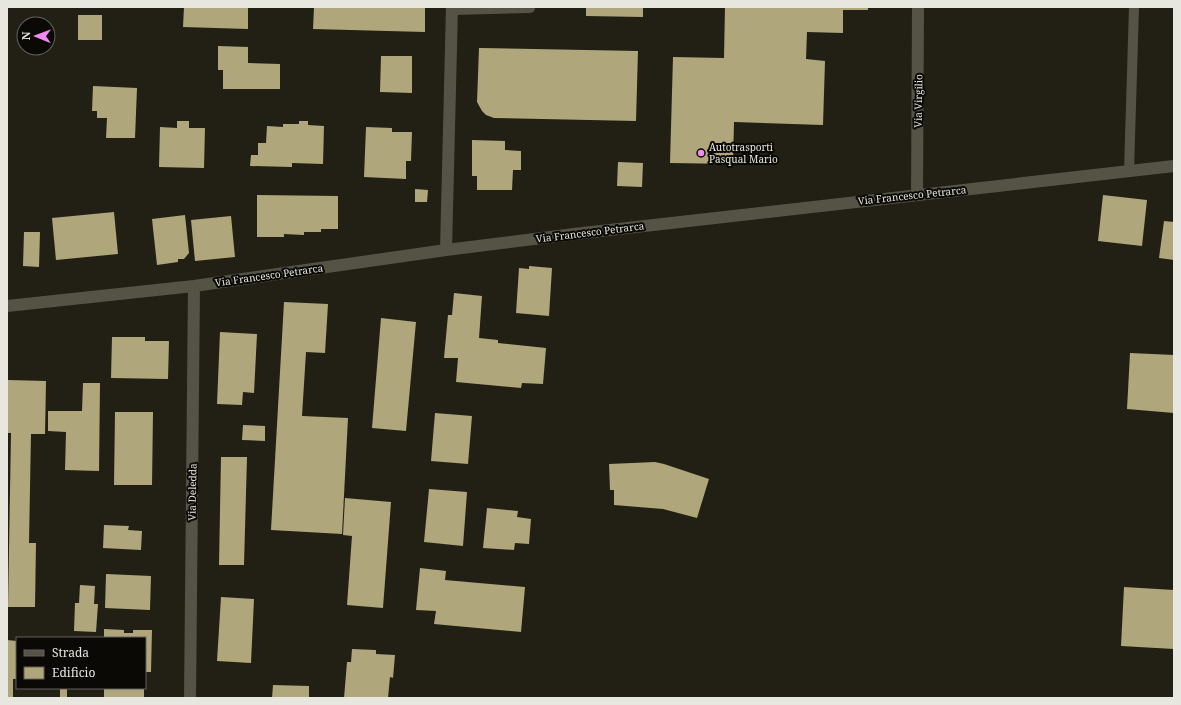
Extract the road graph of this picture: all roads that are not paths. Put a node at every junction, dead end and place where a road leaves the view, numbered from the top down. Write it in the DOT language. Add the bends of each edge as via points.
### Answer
graph roads {
  1 [pos="530,7"];
  2 [pos="918,7"];
  3 [pos="1134,7"];
  4 [pos="452,9"];
  5 [pos="1174,166"];
  6 [pos="1129,171"];
  7 [pos="917,195"];
  8 [pos="446,250"];
  9 [pos="194,286"];
  10 [pos="7,306"];
  11 [pos="190,698"];
  1 -- 4 [label="lane"];
  2 -- 7 [label="street, Via Virgilio"];
  3 -- 6 [label="lane"];
  4 -- 8 [label="street"];
  5 -- 6 [label="street, Via Francesco Petrarca"];
  6 -- 7 [label="street, Via Francesco Petrarca"];
  7 -- 8 [label="street, Via Francesco Petrarca"];
  8 -- 9 [label="street, Via Francesco Petrarca"];
  9 -- 10 [label="street, Via Francesco Petrarca"];
  9 -- 11 [label="street, Via Deledda"];
}
